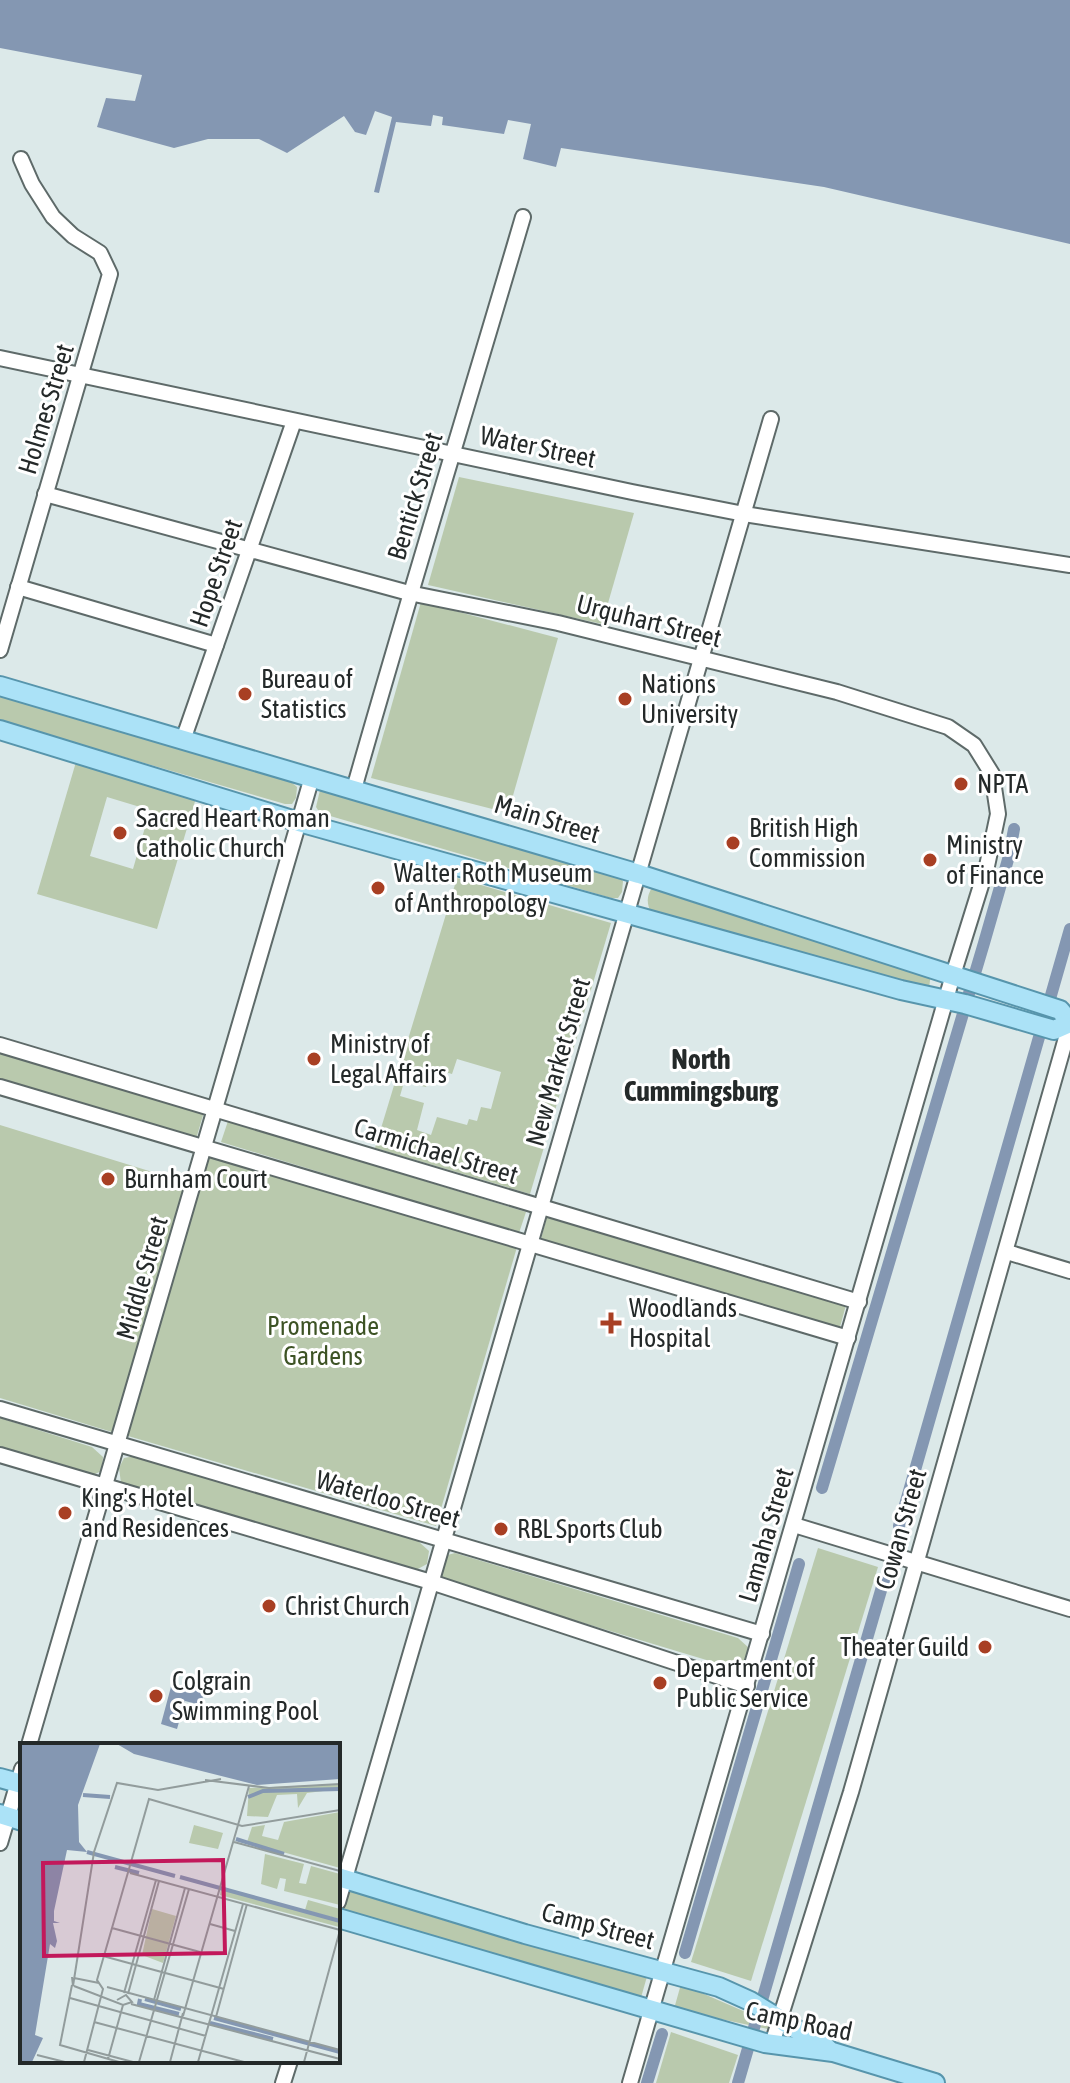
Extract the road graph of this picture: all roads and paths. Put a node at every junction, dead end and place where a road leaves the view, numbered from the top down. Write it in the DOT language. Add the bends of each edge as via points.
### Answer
graph roads {
  1 [pos="21,159"];
  2 [pos="523,217"];
  3 [pos="0,358"];
  4 [pos="81,376"];
  5 [pos="771,419"];
  6 [pos="294,421"];
  7 [pos="454,454"];
  8 [pos="45,494"];
  9 [pos="744,514"];
  10 [pos="250,549"];
  11 [pos="1070,565"];
  12 [pos="18,587"];
  13 [pos="409,593"];
  14 [pos="216,645"];
  15 [pos="0,650"];
  16 [pos="702,658"];
  17 [pos="0,686"];
  18 [pos="0,730"];
  19 [pos="183,740"];
  20 [pos="312,777"];
  21 [pos="354,789"];
  22 [pos="299,822"];
  23 [pos="639,874"];
  24 [pos="627,912"];
  25 [pos="961,978"];
  26 [pos="956,1002"];
  27 [pos="1065,1022"];
  28 [pos="0,1045"];
  29 [pos="0,1087"];
  30 [pos="216,1110"];
  31 [pos="206,1146"];
  32 [pos="541,1207"];
  33 [pos="530,1244"];
  34 [pos="1007,1252"];
  35 [pos="1070,1271"];
  36 [pos="859,1302"];
  37 [pos="848,1338"];
  38 [pos="0,1409"];
  39 [pos="118,1444"];
  40 [pos="0,1455"];
  41 [pos="105,1487"];
  42 [pos="794,1525"];
  43 [pos="444,1540"];
  44 [pos="917,1562"];
  45 [pos="431,1582"];
  46 [pos="1070,1609"];
  47 [pos="762,1634"];
  48 [pos="747,1686"];
  49 [pos="30,1743"];
  50 [pos="15,1778"];
  51 [pos="10,1817"];
  52 [pos="0,1843"];
  53 [pos="341,1878"];
  54 [pos="340,1919"];
  55 [pos="673,1974"];
  56 [pos="663,2014"];
  57 [pos="776,2016"];
  58 [pos="768,2044"];
  59 [pos="833,2052"];
  60 [pos="289,2063"];
  61 [pos="896,2077"];
  62 [pos="283,2083"];
  63 [pos="630,2083"];
  64 [pos="935,2083"];
  1 -- 4 [label="street, Holmes Street" via="53,217 100,253 110,274"];
  2 -- 7 [label="street, Bentick Street"];
  3 -- 4 [label="street, Water Street"];
  4 -- 6 [label="street, Water Street"];
  4 -- 8 [label="street, Holmes Street"];
  5 -- 9 [label="street, New Market Street"];
  6 -- 7 [label="street, Water Street"];
  6 -- 10 [label="street, Hope Street"];
  7 -- 9 [label="street, Water Street"];
  7 -- 13 [label="street, Bentick Street"];
  8 -- 10 [label="street, Urquhart Street"];
  8 -- 12 [label="street, Holmes Street"];
  9 -- 11 [label="street, Water Street"];
  9 -- 16 [label="street, New Market Street"];
  10 -- 13 [label="street, Urquhart Street"];
  10 -- 14 [label="street, Hope Street"];
  12 -- 14 [label="street"];
  12 -- 15 [label="street, Holmes Street"];
  13 -- 16 [label="street, Urquhart Street"];
  13 -- 21 [label="street, Bentick Street"];
  14 -- 19 [label="street, Hope Street"];
  16 -- 23 [label="street, New Market Street"];
  16 -- 25 [label="street, Urquhart Street" via="907,712 948,727 974,745 992,774 998,814"];
  17 -- 19 [label="main road, Main Street"];
  18 -- 22 [label="main road"];
  19 -- 20 [label="main road, Main Street"];
  20 -- 21 [label="main road, Main Street"];
  20 -- 22 [label="street, Middle Street"];
  21 -- 23 [label="main road, Main Street"];
  22 -- 24 [label="main road"];
  22 -- 30 [label="street, Middle Street"];
  23 -- 24 [label="street, New Market Street"];
  23 -- 25 [label="main road, Main Street"];
  24 -- 26 [label="main road"];
  24 -- 32 [label="street, New Market Street"];
  25 -- 26 [label="street, Urquhart Street"];
  25 -- 27 [label="main road, Main Street"];
  26 -- 27 [label="main road"];
  26 -- 36 [label="street, Lamaha Street"];
  27 -- 34 [label="street, Cowan Street"];
  28 -- 30 [label="street, Carmichael Street"];
  29 -- 31 [label="street"];
  30 -- 31 [label="street, Middle Street"];
  30 -- 32 [label="street, Carmichael Street"];
  31 -- 33 [label="street"];
  31 -- 39 [label="street, Middle Street"];
  32 -- 33 [label="street, New Market Street"];
  32 -- 36 [label="street, Carmichael Street"];
  33 -- 37 [label="street"];
  33 -- 43 [label="street, New Market Street"];
  34 -- 35 [label="street"];
  34 -- 44 [label="street, Cowan Street"];
  36 -- 37 [label="street, Lamaha Street"];
  37 -- 42 [label="street, Lamaha Street"];
  38 -- 39 [label="street, Waterloo Street"];
  39 -- 41 [label="street, Middle Street"];
  39 -- 43 [label="street, Waterloo Street"];
  40 -- 41 [label="street"];
  41 -- 45 [label="street"];
  41 -- 49 [label="street, Middle Street"];
  42 -- 44 [label="street"];
  42 -- 47 [label="street, Lamaha Street"];
  43 -- 45 [label="street, New Market Street"];
  43 -- 47 [label="street, Waterloo Street"];
  44 -- 46 [label="street"];
  44 -- 57 [label="street, Cowan Street" via="851,1792"];
  45 -- 48 [label="street"];
  45 -- 53 [label="street, New Market Street"];
  47 -- 48 [label="street, Lamaha Street"];
  48 -- 55 [label="street, Lamaha Street"];
  50 -- 51 [label="street"];
  51 -- 52 [label="street"];
  53 -- 55 [label="main road, Camp Street"];
  54 -- 56 [label="main road"];
  55 -- 56 [label="street, Lamaha Street"];
  55 -- 57 [label="main road, Camp Street" via="719,1987"];
  56 -- 58 [label="main road, Camp Road"];
  56 -- 63 [label="street, Lamaha Street"];
  57 -- 58 [label="street, Cowan Street"];
  57 -- 59 [label="main road, Camp Street"];
  58 -- 59 [label="main road, Camp Road"];
  59 -- 61 [label="main road, Camp Road"];
  60 -- 62 [label="street"];
  61 -- 64 [label="main road, Camp Road"];
}
